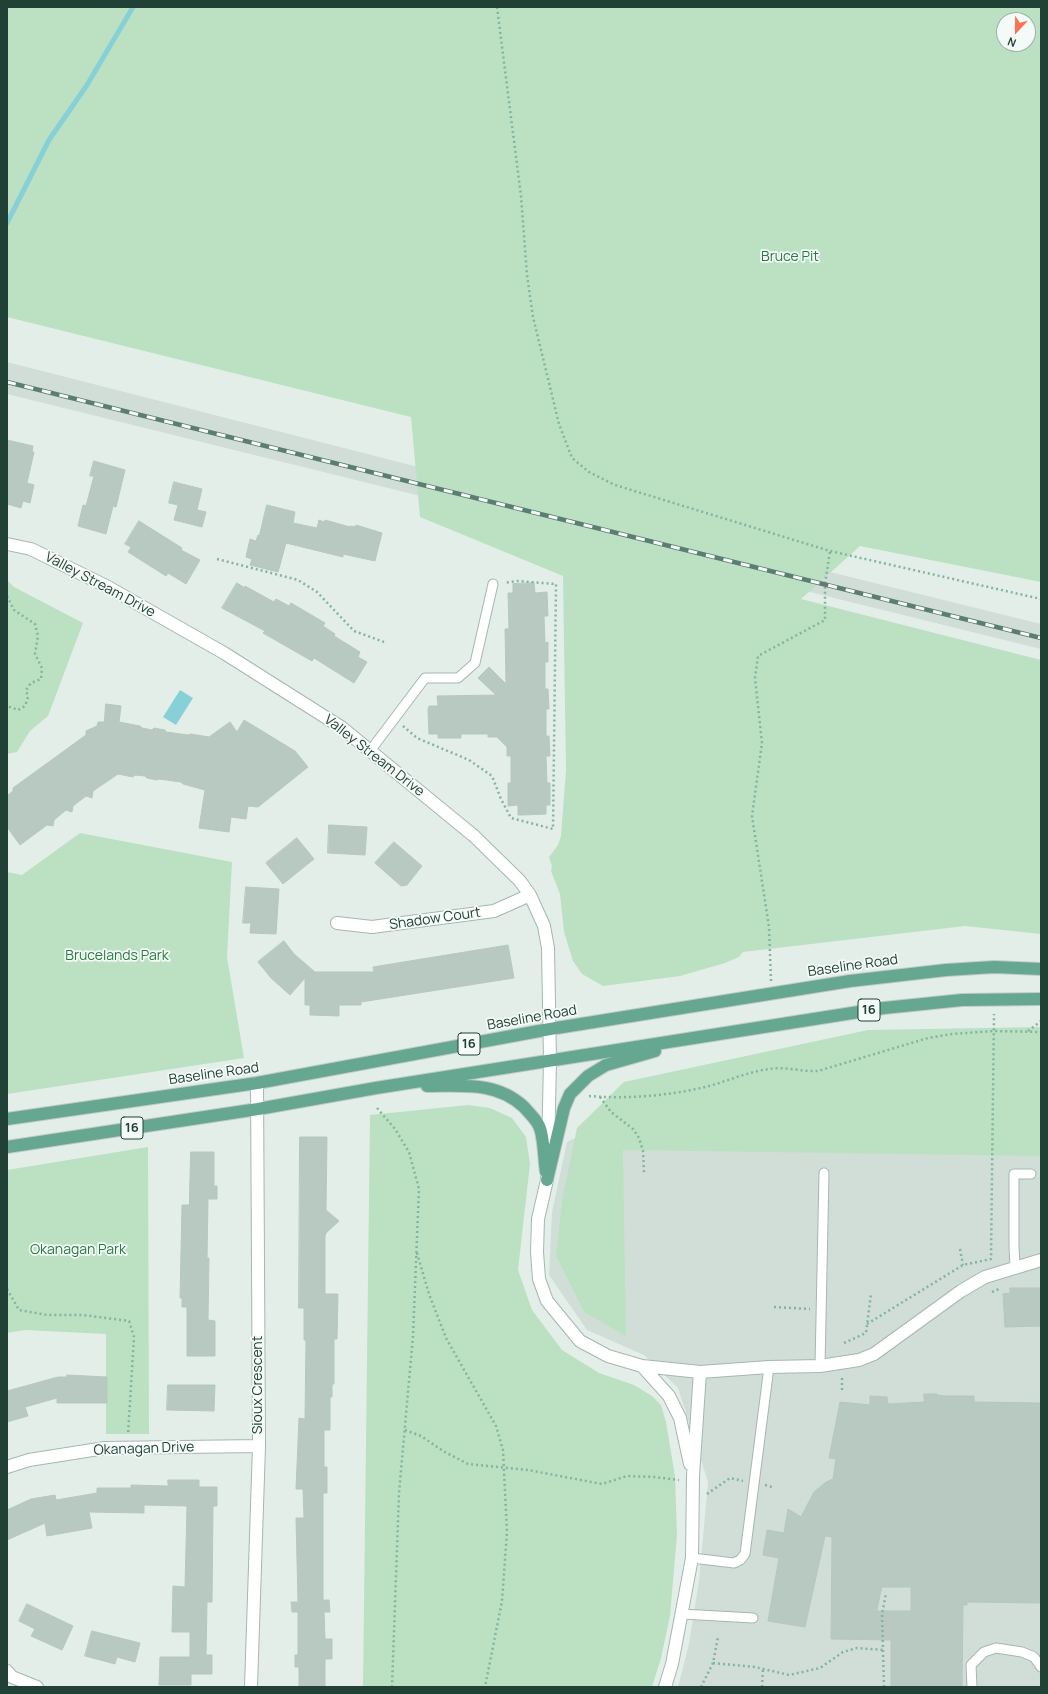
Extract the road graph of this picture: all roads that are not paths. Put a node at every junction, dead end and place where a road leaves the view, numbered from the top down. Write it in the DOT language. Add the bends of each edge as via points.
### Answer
graph roads {
  1 [pos="7,544"];
  2 [pos="493,584"];
  3 [pos="370,751"];
  4 [pos="530,895"];
  5 [pos="337,923"];
  6 [pos="1041,969"];
  7 [pos="1041,1000"];
  8 [pos="550,1029"];
  9 [pos="698,1038"];
  10 [pos="550,1060"];
  11 [pos="257,1083"];
  12 [pos="392,1086"];
  13 [pos="258,1109"];
  14 [pos="7,1119"];
  15 [pos="7,1147"];
  16 [pos="824,1173"];
  17 [pos="1030,1174"];
  18 [pos="547,1180"];
  19 [pos="1041,1260"];
  20 [pos="1015,1268"];
  21 [pos="642,1366"];
  22 [pos="820,1366"];
  23 [pos="769,1367"];
  24 [pos="700,1372"];
  25 [pos="259,1446"];
  26 [pos="7,1468"];
  27 [pos="688,1478"];
  28 [pos="692,1558"];
  29 [pos="682,1614"];
  30 [pos="753,1618"];
  31 [pos="1041,1667"];
  32 [pos="7,1671"];
  33 [pos="37,1687"];
  34 [pos="251,1687"];
  35 [pos="665,1687"];
  36 [pos="972,1687"];
  1 -- 3 [label="street, Valley Stream Drive" via="31,549 108,587 224,653 341,727"];
  2 -- 3 [label="lane" via="475,663 458,678 425,678"];
  3 -- 4 [label="street, Valley Stream Drive" via="474,836 520,881"];
  4 -- 5 [label="street, Shadow Court" via="494,911 372,927"];
  4 -- 8 [label="street, Valley Stream Drive" via="544,926 548,948"];
  6 -- 8 [label="main road, Baseline Road / 16" via="994,967 857,980"];
  7 -- 9 [label="main road, 16" via="962,1000 923,1003"];
  8 -- 10 [label="street, Valley Stream Drive"];
  8 -- 11 [label="main road, Baseline Road / 16"];
  9 -- 10 [label="main road, 16"];
  9 -- 18 [label="main road" via="606,1065 588,1076 570,1094 564,1108"];
  10 -- 12 [label="main road, 16"];
  10 -- 18 [label="street, Valley Stream Drive"];
  11 -- 13 [label="street, Sioux Crescent"];
  11 -- 14 [label="main road, Baseline Road / 16"];
  12 -- 13 [label="main road, 16"];
  12 -- 18 [label="main road" via="478,1086 495,1089 516,1100 540,1127"];
  13 -- 15 [label="main road, 16"];
  13 -- 25 [label="street, Sioux Crescent"];
  16 -- 22 [label="lane"];
  17 -- 20 [label="lane" via="1014,1174"];
  18 -- 21 [label="street, Valley Stream Drive" via="538,1219 536,1252 539,1278 548,1301 580,1340 608,1356"];
  19 -- 20 [label="street, Valley Stream Drive"];
  20 -- 22 [label="street, Valley Stream Drive" via="985,1277 962,1291 874,1354 854,1362"];
  21 -- 24 [label="street, Valley Stream Drive"];
  21 -- 27 [label="street" via="668,1396 680,1418"];
  22 -- 23 [label="street, Valley Stream Drive"];
  23 -- 24 [label="street, Valley Stream Drive"];
  23 -- 28 [label="lane" via="746,1554 734,1563"];
  24 -- 27 [label="street"];
  25 -- 26 [label="street, Okanagan Drive" via="105,1448 29,1460"];
  25 -- 34 [label="street, Sioux Crescent"];
  27 -- 28 [label="street"];
  28 -- 29 [label="street"];
  29 -- 30 [label="lane"];
  29 -- 35 [label="street"];
  31 -- 36 [label="lane" via="1034,1657 1022,1652 996,1648 984,1652 971,1665"];
  32 -- 33 [label="street" via="12,1677"];
}
